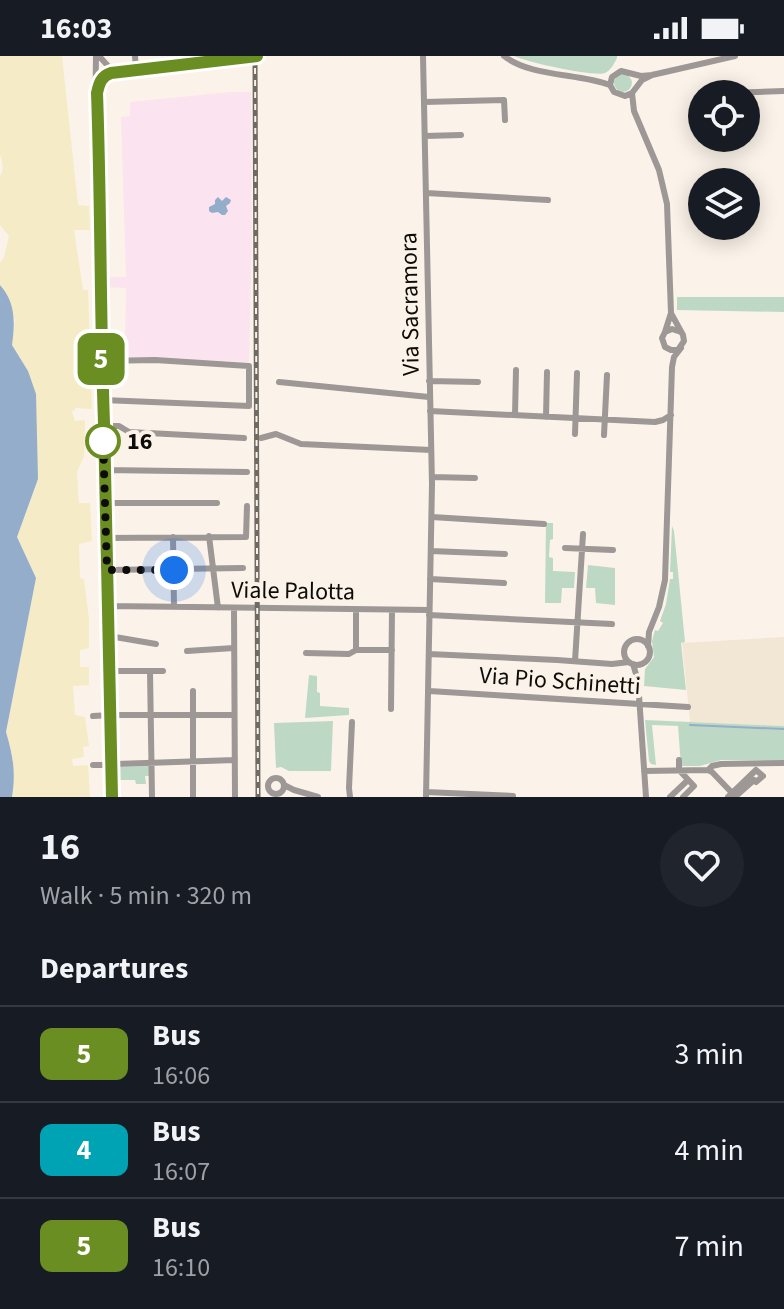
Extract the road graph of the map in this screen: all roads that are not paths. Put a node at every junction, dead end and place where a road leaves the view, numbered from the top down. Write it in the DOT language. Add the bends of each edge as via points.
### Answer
graph roads {
  1 [pos="98,56"];
  2 [pos="135,56"];
  3 [pos="256,56"];
  4 [pos="423,56"];
  5 [pos="504,56"];
  6 [pos="735,56"];
  7 [pos="219,58"];
  8 [pos="188,60"];
  9 [pos="96,69"];
  10 [pos="136,69"];
  11 [pos="106,70"];
  12 [pos="629,72"];
  13 [pos="652,75"];
  14 [pos="611,81"];
  15 [pos="633,91"];
  16 [pos="784,91"];
  17 [pos="760,92"];
  18 [pos="97,93"];
  19 [pos="617,95"];
  20 [pos="424,102"];
  21 [pos="634,111"];
  22 [pos="505,120"];
  23 [pos="461,135"];
  24 [pos="425,136"];
  25 [pos="426,193"];
  26 [pos="548,200"];
  27 [pos="671,313"];
  28 [pos="665,332"];
  29 [pos="681,332"];
  30 [pos="665,347"];
  31 [pos="681,348"];
  32 [pos="101,361"];
  33 [pos="672,367"];
  34 [pos="516,370"];
  35 [pos="547,372"];
  36 [pos="577,373"];
  37 [pos="607,375"];
  38 [pos="429,381"];
  39 [pos="279,382"];
  40 [pos="478,382"];
  41 [pos="429,397"];
  42 [pos="103,400"];
  43 [pos="430,411"];
  44 [pos="515,415"];
  45 [pos="671,415"];
  46 [pos="546,417"];
  47 [pos="576,418"];
  48 [pos="605,419"];
  49 [pos="655,422"];
  50 [pos="104,426"];
  51 [pos="670,433"];
  52 [pos="575,434"];
  53 [pos="604,435"];
  54 [pos="244,438"];
  55 [pos="261,438"];
  56 [pos="431,450"];
  57 [pos="105,470"];
  58 [pos="247,472"];
  59 [pos="432,477"];
  60 [pos="475,478"];
  61 [pos="106,503"];
  62 [pos="217,503"];
  63 [pos="247,506"];
  64 [pos="432,517"];
  65 [pos="544,524"];
  66 [pos="583,534"];
  67 [pos="209,536"];
  68 [pos="173,537"];
  69 [pos="105,538"];
  70 [pos="565,548"];
  71 [pos="582,549"];
  72 [pos="613,550"];
  73 [pos="431,551"];
  74 [pos="505,554"];
  75 [pos="243,568"];
  76 [pos="213,569"];
  77 [pos="107,570"];
  78 [pos="174,570"];
  79 [pos="430,580"];
  80 [pos="504,583"];
  81 [pos="481,585"];
  82 [pos="108,606"];
  83 [pos="174,607"];
  84 [pos="218,608"];
  85 [pos="234,608"];
  86 [pos="356,610"];
  87 [pos="392,610"];
  88 [pos="429,613"];
  89 [pos="578,621"];
  90 [pos="612,624"];
  91 [pos="649,632"];
  92 [pos="109,636"];
  93 [pos="637,640"];
  94 [pos="156,644"];
  95 [pos="648,646"];
  96 [pos="234,648"];
  97 [pos="356,650"];
  98 [pos="392,650"];
  99 [pos="187,651"];
  100 [pos="306,653"];
  101 [pos="429,654"];
  102 [pos="624,654"];
  103 [pos="575,661"];
  104 [pos="606,663"];
  105 [pos="631,663"];
  106 [pos="642,664"];
  107 [pos="110,671"];
  108 [pos="150,671"];
  109 [pos="163,671"];
  110 [pos="638,681"];
  111 [pos="193,691"];
  112 [pos="429,691"];
  113 [pos="639,704"];
  114 [pos="688,707"];
  115 [pos="391,709"];
  116 [pos="113,715"];
  117 [pos="152,715"];
  118 [pos="193,715"];
  119 [pos="234,715"];
  120 [pos="93,716"];
  121 [pos="352,722"];
  122 [pos="235,760"];
  123 [pos="679,760"];
  124 [pos="192,761"];
  125 [pos="152,763"];
  126 [pos="784,763"];
  127 [pos="114,764"];
  128 [pos="93,765"];
  129 [pos="679,770"];
  130 [pos="708,770"];
  131 [pos="644,771"];
  132 [pos="688,780"];
  133 [pos="268,786"];
  134 [pos="279,792"];
  135 [pos="425,795"];
  136 [pos="513,796"];
  137 [pos="646,796"];
  138 [pos="733,796"];
  139 [pos="112,797"];
  140 [pos="152,797"];
  141 [pos="193,797"];
  142 [pos="235,797"];
  143 [pos="267,797"];
  144 [pos="318,797"];
  145 [pos="348,797"];
  146 [pos="670,797"];
  147 [pos="683,797"];
  1 -- 9 [label="street"];
  1 -- 11 [label="street"];
  2 -- 10 [label="street"];
  3 -- 7 [label="street"];
  4 -- 20 [label="street, Via Sacramora"];
  5 -- 14 [label="street" via="521,66"];
  6 -- 13 [label="street"];
  7 -- 8 [label="street"];
  8 -- 10 [label="street"];
  9 -- 11 [label="street" via="98,65"];
  9 -- 11 [label="street" via="98,74"];
  9 -- 18 [label="street"];
  10 -- 11 [label="street"];
  11 -- 18 [label="street"];
  12 -- 13 [label="street"];
  12 -- 14 [label="street" via="621,71"];
  12 -- 15 [label="street" via="636,81"];
  13 -- 15 [label="street"];
  14 -- 19 [label="street"];
  15 -- 19 [label="street"];
  15 -- 21 [label="street"];
  16 -- 17 [label="street"];
  18 -- 32 [label="street"];
  19 -- 21 [label="street"];
  20 -- 22 [label="street" via="504,100"];
  20 -- 24 [label="street, Via Sacramora"];
  21 -- 27 [label="street" via="665,190"];
  23 -- 24 [label="street"];
  24 -- 25 [label="street, Via Sacramora"];
  25 -- 26 [label="street"];
  25 -- 38 [label="street, Via Sacramora"];
  27 -- 28 [label="street"];
  27 -- 29 [label="street"];
  28 -- 29 [label="street"];
  28 -- 30 [label="street"];
  29 -- 31 [label="street"];
  30 -- 31 [label="street"];
  30 -- 33 [label="street"];
  31 -- 33 [label="street"];
  32 -- 42 [label="street"];
  32 -- 42 [label="street" via="249,366 249,406"];
  33 -- 45 [label="street"];
  34 -- 44 [label="street"];
  35 -- 46 [label="street"];
  36 -- 47 [label="street"];
  37 -- 48 [label="street"];
  38 -- 40 [label="street"];
  38 -- 41 [label="street, Via Sacramora"];
  39 -- 41 [label="street"];
  41 -- 43 [label="street, Via Sacramora"];
  42 -- 50 [label="street"];
  43 -- 44 [label="street"];
  43 -- 56 [label="street, Via Sacramora"];
  44 -- 46 [label="street"];
  45 -- 49 [label="street"];
  45 -- 51 [label="street"];
  46 -- 47 [label="street"];
  47 -- 48 [label="street"];
  47 -- 52 [label="street"];
  48 -- 49 [label="street"];
  48 -- 53 [label="street"];
  49 -- 51 [label="street"];
  50 -- 54 [label="street"];
  50 -- 57 [label="street"];
  51 -- 91 [label="street" via="665,580"];
  55 -- 56 [label="street" via="276,434 301,444"];
  56 -- 59 [label="street, Via Sacramora"];
  57 -- 58 [label="street"];
  57 -- 61 [label="street"];
  59 -- 60 [label="street"];
  59 -- 64 [label="street, Via Sacramora"];
  61 -- 62 [label="street"];
  61 -- 69 [label="street"];
  63 -- 67 [label="street" via="246,537"];
  64 -- 65 [label="street"];
  64 -- 73 [label="street, Via Sacramora"];
  66 -- 71 [label="street"];
  67 -- 68 [label="street"];
  67 -- 76 [label="street"];
  68 -- 69 [label="street"];
  68 -- 78 [label="street"];
  69 -- 77 [label="street"];
  70 -- 71 [label="street"];
  71 -- 72 [label="street"];
  71 -- 89 [label="street"];
  73 -- 74 [label="street"];
  73 -- 79 [label="street, Via Sacramora"];
  75 -- 76 [label="street"];
  76 -- 78 [label="street"];
  76 -- 84 [label="street"];
  77 -- 78 [label="street"];
  77 -- 82 [label="street"];
  78 -- 83 [label="street"];
  79 -- 80 [label="street"];
  79 -- 81 [label="street"];
  79 -- 88 [label="street, Via Sacramora"];
  82 -- 83 [label="street, Viale Palotta"];
  82 -- 92 [label="street"];
  83 -- 84 [label="street, Viale Palotta"];
  84 -- 85 [label="street, Viale Palotta"];
  85 -- 86 [label="street, Viale Palotta"];
  85 -- 96 [label="street"];
  86 -- 87 [label="street, Viale Palotta"];
  86 -- 97 [label="street"];
  87 -- 88 [label="street, Viale Palotta"];
  87 -- 98 [label="street"];
  88 -- 89 [label="street, Viale Palotta"];
  88 -- 101 [label="street, Via Sacramora"];
  89 -- 90 [label="street, Viale Palotta"];
  89 -- 103 [label="street"];
  91 -- 93 [label="street"];
  91 -- 95 [label="street"];
  92 -- 94 [label="street"];
  92 -- 107 [label="street"];
  93 -- 95 [label="street"];
  93 -- 102 [label="street"];
  95 -- 106 [label="street" via="649,656"];
  96 -- 99 [label="street"];
  96 -- 119 [label="street"];
  97 -- 98 [label="street"];
  97 -- 100 [label="street"];
  98 -- 115 [label="street"];
  101 -- 103 [label="street"];
  101 -- 112 [label="street, Via Sacramora"];
  102 -- 104 [label="street"];
  102 -- 105 [label="street"];
  103 -- 104 [label="street"];
  104 -- 105 [label="street"];
  105 -- 106 [label="street"];
  105 -- 110 [label="street"];
  106 -- 110 [label="street"];
  107 -- 108 [label="street"];
  107 -- 116 [label="street"];
  108 -- 109 [label="street"];
  108 -- 117 [label="street"];
  110 -- 113 [label="street"];
  111 -- 118 [label="street"];
  112 -- 113 [label="street, Via Pio Schinetti"];
  112 -- 135 [label="street, Via Sacramora"];
  113 -- 114 [label="street, Via Pio Schinetti"];
  113 -- 131 [label="street"];
  116 -- 117 [label="street"];
  116 -- 120 [label="street"];
  116 -- 127 [label="street"];
  117 -- 118 [label="street"];
  117 -- 125 [label="street"];
  118 -- 119 [label="street"];
  118 -- 124 [label="street"];
  119 -- 122 [label="street"];
  121 -- 145 [label="street"];
  122 -- 124 [label="street"];
  122 -- 142 [label="street"];
  123 -- 129 [label="street"];
  124 -- 125 [label="street"];
  124 -- 141 [label="street"];
  125 -- 127 [label="street"];
  125 -- 140 [label="street"];
  126 -- 130 [label="street" via="721,764"];
  127 -- 128 [label="street"];
  127 -- 139 [label="street"];
  129 -- 130 [label="street"];
  129 -- 131 [label="street"];
  129 -- 132 [label="street"];
  130 -- 138 [label="street"];
  131 -- 137 [label="street"];
  132 -- 146 [label="street"];
  132 -- 147 [label="street" via="694,786"];
  133 -- 134 [label="street" via="272,793"];
  133 -- 134 [label="street" via="275,778 282,780"];
  133 -- 143 [label="street"];
  134 -- 144 [label="street"];
  135 -- 136 [label="street, Via Sacramora"];
  138 -- 138 [label="street" via="754,780 763,776 756,770"];
}
